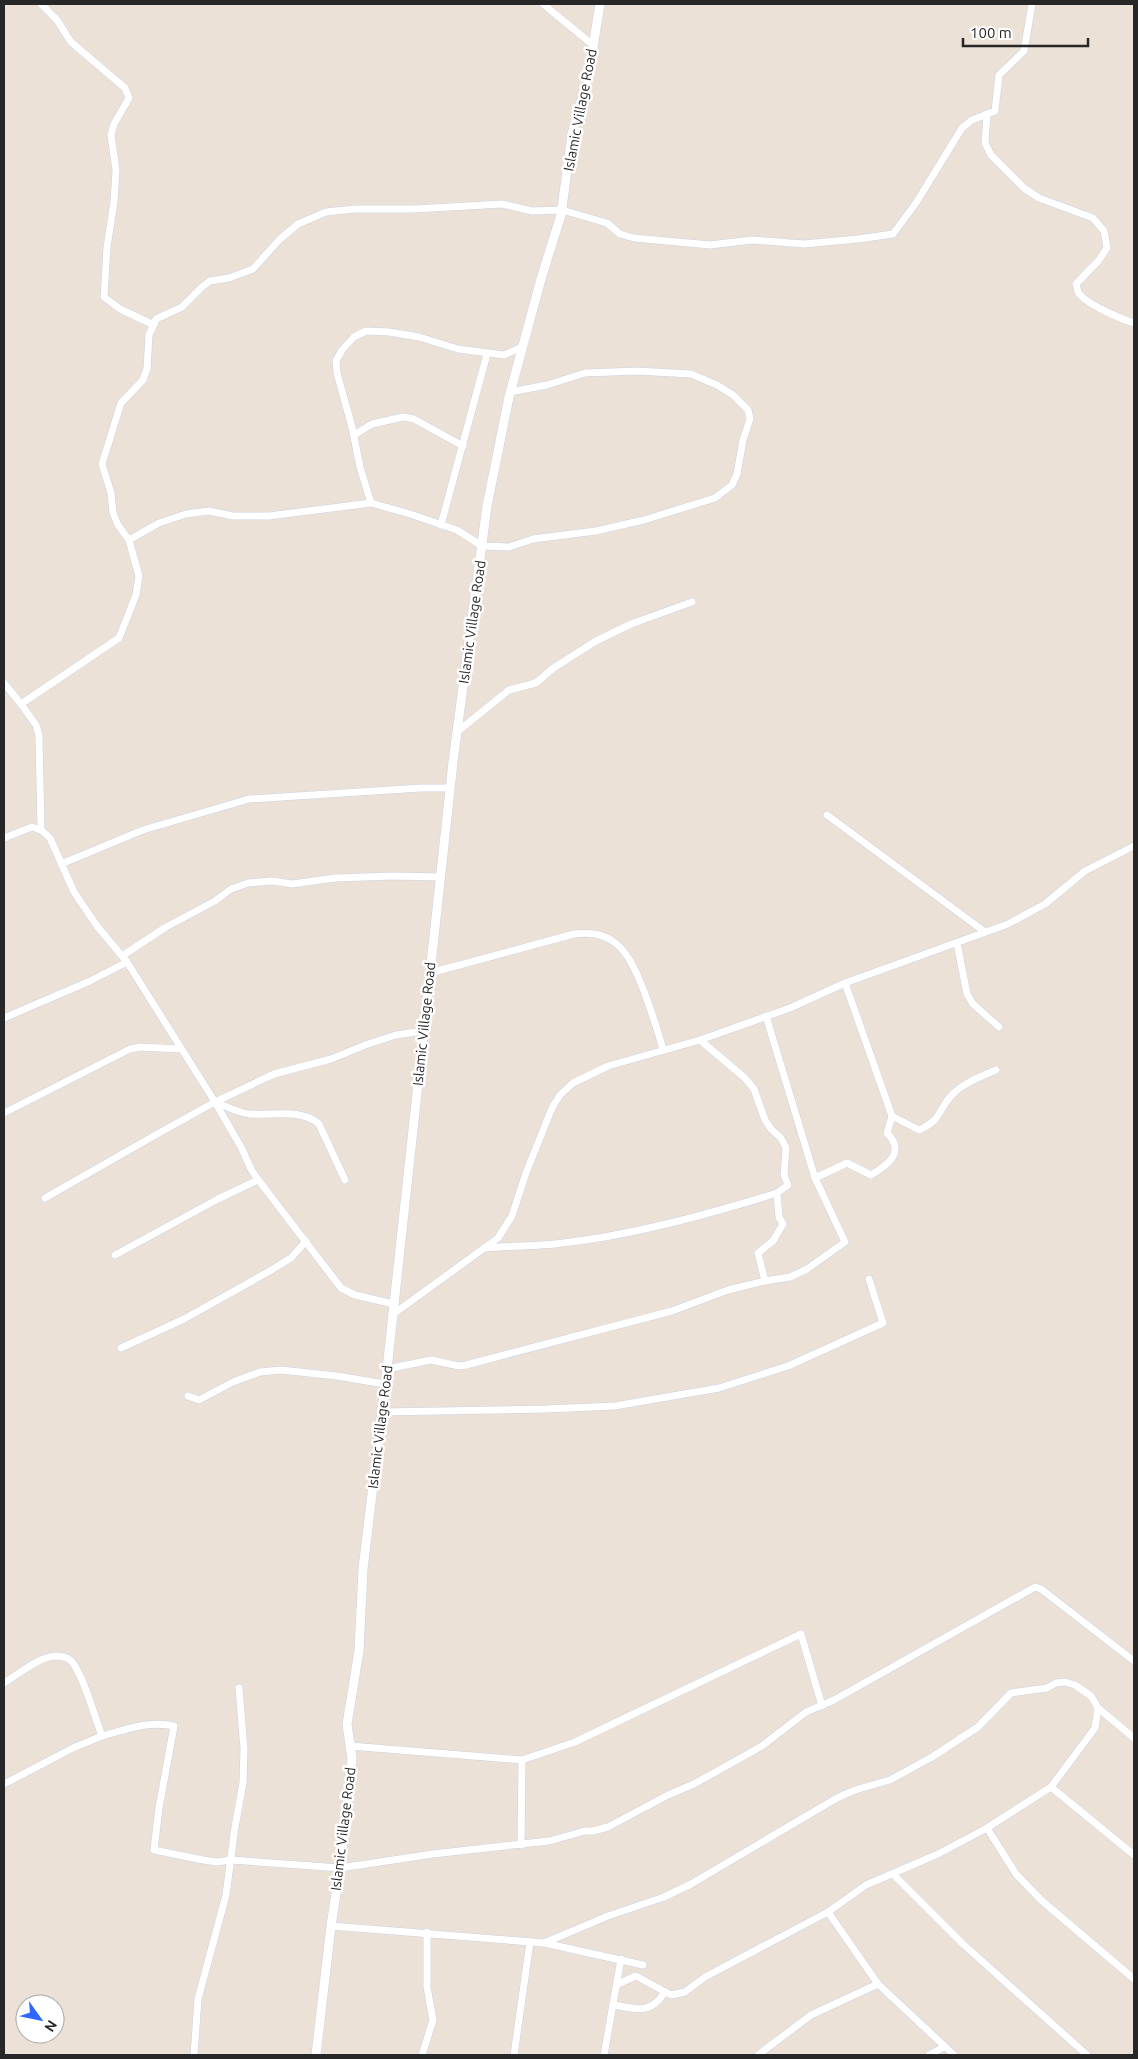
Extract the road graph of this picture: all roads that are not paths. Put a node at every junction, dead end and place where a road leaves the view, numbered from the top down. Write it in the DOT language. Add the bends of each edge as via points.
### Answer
graph roads {
  1 [pos="41,4"];
  2 [pos="543,4"];
  3 [pos="600,4"];
  4 [pos="1032,4"];
  5 [pos="593,45"];
  6 [pos="987,114"];
  7 [pos="562,210"];
  8 [pos="1134,323"];
  9 [pos="154,325"];
  10 [pos="522,347"];
  11 [pos="487,354"];
  12 [pos="510,392"];
  13 [pos="354,435"];
  14 [pos="463,446"];
  15 [pos="371,503"];
  16 [pos="441,525"];
  17 [pos="129,540"];
  18 [pos="482,546"];
  19 [pos="692,602"];
  20 [pos="4,684"];
  21 [pos="21,704"];
  22 [pos="457,732"];
  23 [pos="450,788"];
  24 [pos="827,815"];
  25 [pos="42,830"];
  26 [pos="4,838"];
  27 [pos="1134,846"];
  28 [pos="61,864"];
  29 [pos="440,877"];
  30 [pos="985,932"];
  31 [pos="956,942"];
  32 [pos="122,956"];
  33 [pos="127,962"];
  34 [pos="430,973"];
  35 [pos="844,983"];
  36 [pos="766,1016"];
  37 [pos="4,1018"];
  38 [pos="998,1027"];
  39 [pos="423,1030"];
  40 [pos="700,1040"];
  41 [pos="181,1049"];
  42 [pos="664,1050"];
  43 [pos="996,1070"];
  44 [pos="215,1102"];
  45 [pos="4,1113"];
  46 [pos="892,1116"];
  47 [pos="815,1178"];
  48 [pos="258,1180"];
  49 [pos="344,1180"];
  50 [pos="777,1193"];
  51 [pos="45,1198"];
  52 [pos="306,1241"];
  53 [pos="487,1248"];
  54 [pos="115,1255"];
  55 [pos="868,1279"];
  56 [pos="765,1281"];
  57 [pos="394,1304"];
  58 [pos="392,1315"];
  59 [pos="121,1348"];
  60 [pos="387,1369"];
  61 [pos="385,1384"];
  62 [pos="188,1396"];
  63 [pos="382,1412"];
  64 [pos="1134,1661"];
  65 [pos="4,1683"];
  66 [pos="239,1688"];
  67 [pos="822,1706"];
  68 [pos="1098,1708"];
  69 [pos="102,1736"];
  70 [pos="1134,1738"];
  71 [pos="350,1746"];
  72 [pos="522,1760"];
  73 [pos="4,1784"];
  74 [pos="1051,1787"];
  75 [pos="987,1828"];
  76 [pos="521,1845"];
  77 [pos="1134,1855"];
  78 [pos="231,1860"];
  79 [pos="340,1868"];
  80 [pos="893,1874"];
  81 [pos="828,1912"];
  82 [pos="331,1926"];
  83 [pos="426,1932"];
  84 [pos="530,1942"];
  85 [pos="544,1943"];
  86 [pos="621,1959"];
  87 [pos="643,1965"];
  88 [pos="1134,1979"];
  89 [pos="618,1984"];
  90 [pos="878,1984"];
  91 [pos="665,1992"];
  92 [pos="614,2005"];
  93 [pos="944,2047"];
  94 [pos="194,2055"];
  95 [pos="316,2055"];
  96 [pos="422,2055"];
  97 [pos="514,2055"];
  98 [pos="604,2055"];
  99 [pos="758,2055"];
  100 [pos="929,2055"];
  101 [pos="954,2055"];
  102 [pos="1087,2055"];
  1 -- 9 [label="street" via="57,20 71,42 125,88 129,98 111,135 114,202 104,297 120,309"];
  2 -- 5 [label="street"];
  3 -- 5 [label="street, Islamic Village Road"];
  4 -- 6 [label="street" via="1024,51 999,75 995,111"];
  5 -- 7 [label="street, Islamic Village Road" via="588,78 572,134"];
  6 -- 7 [label="street" via="962,128 916,204 893,234 804,244 752,240 710,245 634,238 620,234 608,223"];
  6 -- 8 [label="street" via="984,143 991,156 1039,198 1092,218 1104,231 1107,248 1076,284 1078,293 1122,320"];
  7 -- 9 [label="street" via="532,211 502,204 326,212 298,224 253,269 202,286 182,307 156,320"];
  7 -- 10 [label="street, Islamic Village Road"];
  9 -- 17 [label="street" via="149,335 147,369 143,380 121,402 102,464 113,513"];
  10 -- 11 [label="street" via="504,355"];
  10 -- 12 [label="street, Islamic Village Road"];
  11 -- 13 [label="street" via="389,332 366,331 354,337 336,361"];
  11 -- 14 [label="street"];
  12 -- 18 [label="street, Islamic Village Road"];
  12 -- 18 [label="street" via="585,373 691,374 734,395 748,410 750,419 742,440 737,474 732,485 715,498 596,531 533,539 509,547"];
  13 -- 14 [label="street" via="372,424 403,417 414,419"];
  13 -- 15 [label="street"];
  14 -- 16 [label="street"];
  15 -- 16 [label="street"];
  15 -- 17 [label="street" via="269,516 233,516 209,510 158,523"];
  16 -- 18 [label="street" via="457,530"];
  17 -- 21 [label="street" via="139,576 136,595 119,638"];
  18 -- 22 [label="street, Islamic Village Road"];
  19 -- 22 [label="street" via="631,624 596,641 536,683 509,690"];
  20 -- 21 [label="street"];
  21 -- 25 [label="street" via="36,725 39,736"];
  22 -- 23 [label="street, Islamic Village Road"];
  23 -- 28 [label="street" via="249,799 143,830"];
  23 -- 29 [label="street, Islamic Village Road"];
  24 -- 30 [label="street"];
  25 -- 26 [label="street" via="32,827"];
  25 -- 28 [label="street" via="50,838"];
  27 -- 30 [label="street" via="1085,871 1045,904"];
  28 -- 32 [label="street" via="74,892"];
  29 -- 32 [label="street" via="248,883 231,889 215,901 166,926"];
  29 -- 34 [label="street, Islamic Village Road"];
  30 -- 31 [label="street"];
  31 -- 35 [label="street"];
  31 -- 38 [label="street" via="967,994"];
  32 -- 33 [label="street"];
  33 -- 37 [label="street"];
  33 -- 41 [label="street"];
  34 -- 39 [label="street, Islamic Village Road"];
  34 -- 42 [label="street" via="574,934 598,934 619,945 634,966"];
  35 -- 36 [label="street"];
  35 -- 46 [label="street"];
  36 -- 40 [label="street"];
  36 -- 47 [label="street"];
  39 -- 44 [label="street" via="396,1035 331,1060 274,1074"];
  39 -- 57 [label="street, Islamic Village Road"];
  40 -- 42 [label="street"];
  40 -- 50 [label="street" via="745,1078 754,1089 765,1120 781,1138 786,1148 784,1175 788,1185"];
  41 -- 44 [label="street"];
  41 -- 45 [label="street" via="130,1049"];
  42 -- 53 [label="street" via="608,1066 573,1083 560,1095 533,1153 512,1216 498,1238"];
  43 -- 46 [label="street" via="953,1093 940,1116 920,1130"];
  44 -- 48 [label="street"];
  44 -- 49 [label="street" via="248,1114 278,1113 313,1119 319,1124"];
  44 -- 51 [label="street"];
  46 -- 47 [label="street" via="887,1133 896,1149 892,1159 880,1170 871,1175 847,1164"];
  47 -- 56 [label="street" via="845,1242 807,1269 790,1277"];
  48 -- 52 [label="street"];
  48 -- 54 [label="street"];
  50 -- 53 [label="street" via="628,1232 556,1244"];
  50 -- 56 [label="street" via="779,1217 783,1224 774,1242 758,1253"];
  52 -- 57 [label="street" via="341,1288 355,1295"];
  52 -- 59 [label="street" via="291,1258 216,1303"];
  53 -- 58 [label="street"];
  55 -- 63 [label="street" via="883,1323 788,1366 719,1388 615,1406"];
  56 -- 60 [label="street" via="728,1290 672,1311 466,1365 430,1360"];
  57 -- 58 [label="street, Islamic Village Road"];
  58 -- 60 [label="street, Islamic Village Road"];
  60 -- 61 [label="street, Islamic Village Road"];
  61 -- 62 [label="street" via="281,1370 260,1372 199,1400"];
  61 -- 63 [label="street, Islamic Village Road"];
  63 -- 71 [label="street, Islamic Village Road" via="363,1569 359,1651 347,1724"];
  64 -- 67 [label="street" via="1041,1589 1034,1587"];
  65 -- 69 [label="street" via="38,1662 55,1656 66,1658 80,1676"];
  66 -- 78 [label="street" via="244,1775"];
  67 -- 72 [label="street" via="801,1634 575,1742"];
  67 -- 76 [label="street" via="806,1712 752,1752 608,1827 550,1842"];
  68 -- 70 [label="street"];
  68 -- 74 [label="street" via="1095,1728"];
  68 -- 85 [label="street" via="1091,1696 1065,1682 1011,1694 978,1727 924,1762 890,1780 837,1798 664,1897"];
  69 -- 73 [label="street"];
  69 -- 78 [label="street" via="139,1726 161,1723 174,1726 154,1850 217,1862"];
  71 -- 72 [label="street"];
  71 -- 79 [label="street, Islamic Village Road" via="352,1759"];
  72 -- 76 [label="street"];
  74 -- 75 [label="street"];
  74 -- 77 [label="street"];
  75 -- 80 [label="street"];
  75 -- 88 [label="street" via="1016,1874 1041,1900"];
  76 -- 79 [label="street"];
  78 -- 79 [label="street"];
  78 -- 94 [label="street" via="226,1896 198,1999"];
  79 -- 82 [label="street, Islamic Village Road"];
  80 -- 81 [label="street" via="866,1885"];
  80 -- 102 [label="street" via="963,1944"];
  81 -- 90 [label="street"];
  81 -- 91 [label="street" via="705,1977 685,1992 671,1995"];
  82 -- 83 [label="street"];
  82 -- 95 [label="street, Islamic Village Road"];
  83 -- 84 [label="street"];
  83 -- 96 [label="street" via="427,1987 433,2020"];
  84 -- 85 [label="street"];
  84 -- 97 [label="street"];
  85 -- 86 [label="street"];
  86 -- 87 [label="street"];
  86 -- 89 [label="street"];
  89 -- 91 [label="street" via="636,1976"];
  89 -- 92 [label="street"];
  90 -- 93 [label="street"];
  90 -- 99 [label="street" via="811,2015"];
  91 -- 92 [label="street" via="655,2005 647,2009"];
  92 -- 98 [label="street"];
  93 -- 100 [label="street"];
  93 -- 101 [label="street"];
}
